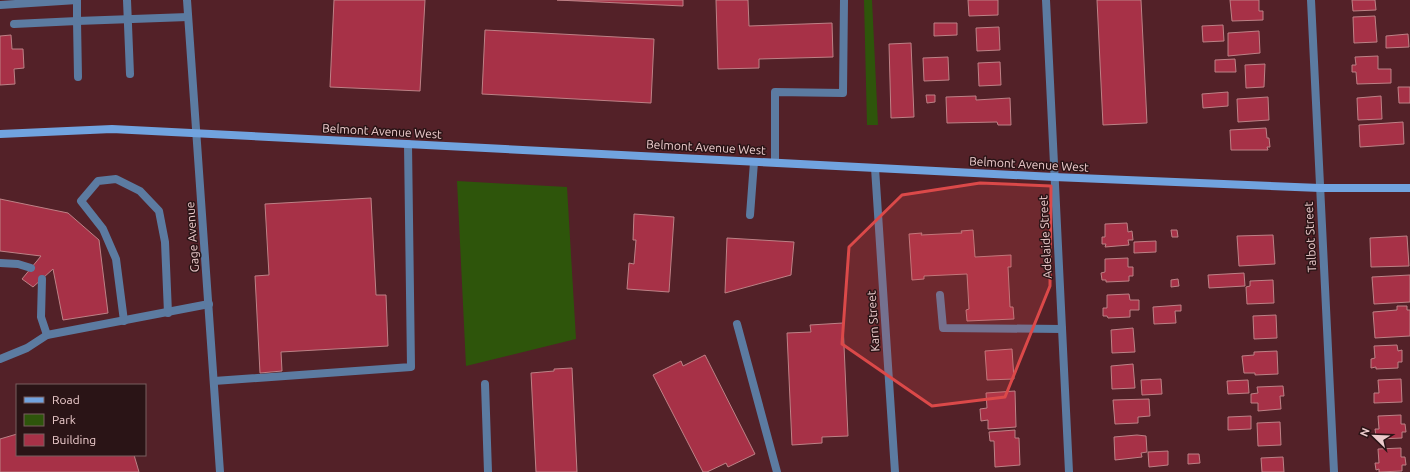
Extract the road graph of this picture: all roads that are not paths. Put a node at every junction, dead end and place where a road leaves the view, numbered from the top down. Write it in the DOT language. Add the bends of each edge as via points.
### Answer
graph roads {
  1 [pos="77,0"];
  2 [pos="126,0"];
  3 [pos="187,0"];
  4 [pos="844,0"];
  5 [pos="1046,0"];
  6 [pos="1311,0"];
  7 [pos="44,1"];
  8 [pos="0,5"];
  9 [pos="188,17"];
  10 [pos="128,19"];
  11 [pos="77,21"];
  12 [pos="14,24"];
  13 [pos="130,74"];
  14 [pos="78,77"];
  15 [pos="198,133"];
  16 [pos="0,134"];
  17 [pos="408,144"];
  18 [pos="754,162"];
  19 [pos="775,162"];
  20 [pos="875,168"];
  21 [pos="1054,177"];
  22 [pos="1320,188"];
  23 [pos="1410,188"];
  24 [pos="750,214"];
  25 [pos="0,264"];
  26 [pos="31,268"];
  27 [pos="42,279"];
  28 [pos="940,295"];
  29 [pos="209,304"];
  30 [pos="168,313"];
  31 [pos="124,321"];
  32 [pos="737,324"];
  33 [pos="1062,329"];
  34 [pos="47,335"];
  35 [pos="0,359"];
  36 [pos="214,381"];
  37 [pos="485,384"];
  38 [pos="220,472"];
  39 [pos="488,472"];
  40 [pos="777,472"];
  41 [pos="895,472"];
  42 [pos="1069,472"];
  43 [pos="1334,472"];
  1 -- 7 [label="street"];
  1 -- 11 [label="street"];
  2 -- 10 [label="street"];
  3 -- 9 [label="street, Gage Avenue"];
  4 -- 19 [label="street" via="843,93 775,92"];
  5 -- 21 [label="street, Adelaide Street"];
  6 -- 22 [label="street, Talbot Street"];
  7 -- 8 [label="street"];
  9 -- 10 [label="street"];
  9 -- 15 [label="street, Gage Avenue"];
  10 -- 11 [label="street"];
  10 -- 13 [label="street"];
  11 -- 12 [label="street"];
  11 -- 14 [label="street"];
  15 -- 16 [label="street, Belmont Avenue West" via="112,129"];
  15 -- 17 [label="street, Belmont Avenue West"];
  15 -- 29 [label="street, Gage Avenue"];
  17 -- 18 [label="street, Belmont Avenue West"];
  17 -- 36 [label="street" via="411,367"];
  18 -- 19 [label="street, Belmont Avenue West"];
  18 -- 24 [label="street"];
  19 -- 20 [label="street, Belmont Avenue West"];
  20 -- 21 [label="street, Belmont Avenue West"];
  20 -- 41 [label="street, Karn Street"];
  21 -- 22 [label="street, Belmont Avenue West"];
  21 -- 33 [label="street, Adelaide Street"];
  22 -- 23 [label="street, Belmont Avenue West"];
  22 -- 43 [label="street, Talbot Street"];
  25 -- 26 [label="street" via="18,264"];
  27 -- 34 [label="street" via="42,317"];
  28 -- 33 [label="street" via="943,328"];
  29 -- 30 [label="street"];
  29 -- 36 [label="street, Gage Avenue"];
  30 -- 31 [label="street"];
  30 -- 31 [label="street" via="165,242 159,211 140,191 116,179 98,181 81,201 103,229 116,259"];
  31 -- 34 [label="street"];
  32 -- 40 [label="street"];
  33 -- 42 [label="street, Adelaide Street"];
  34 -- 35 [label="street" via="27,348"];
  36 -- 38 [label="street, Gage Avenue"];
  37 -- 39 [label="street"];
}
